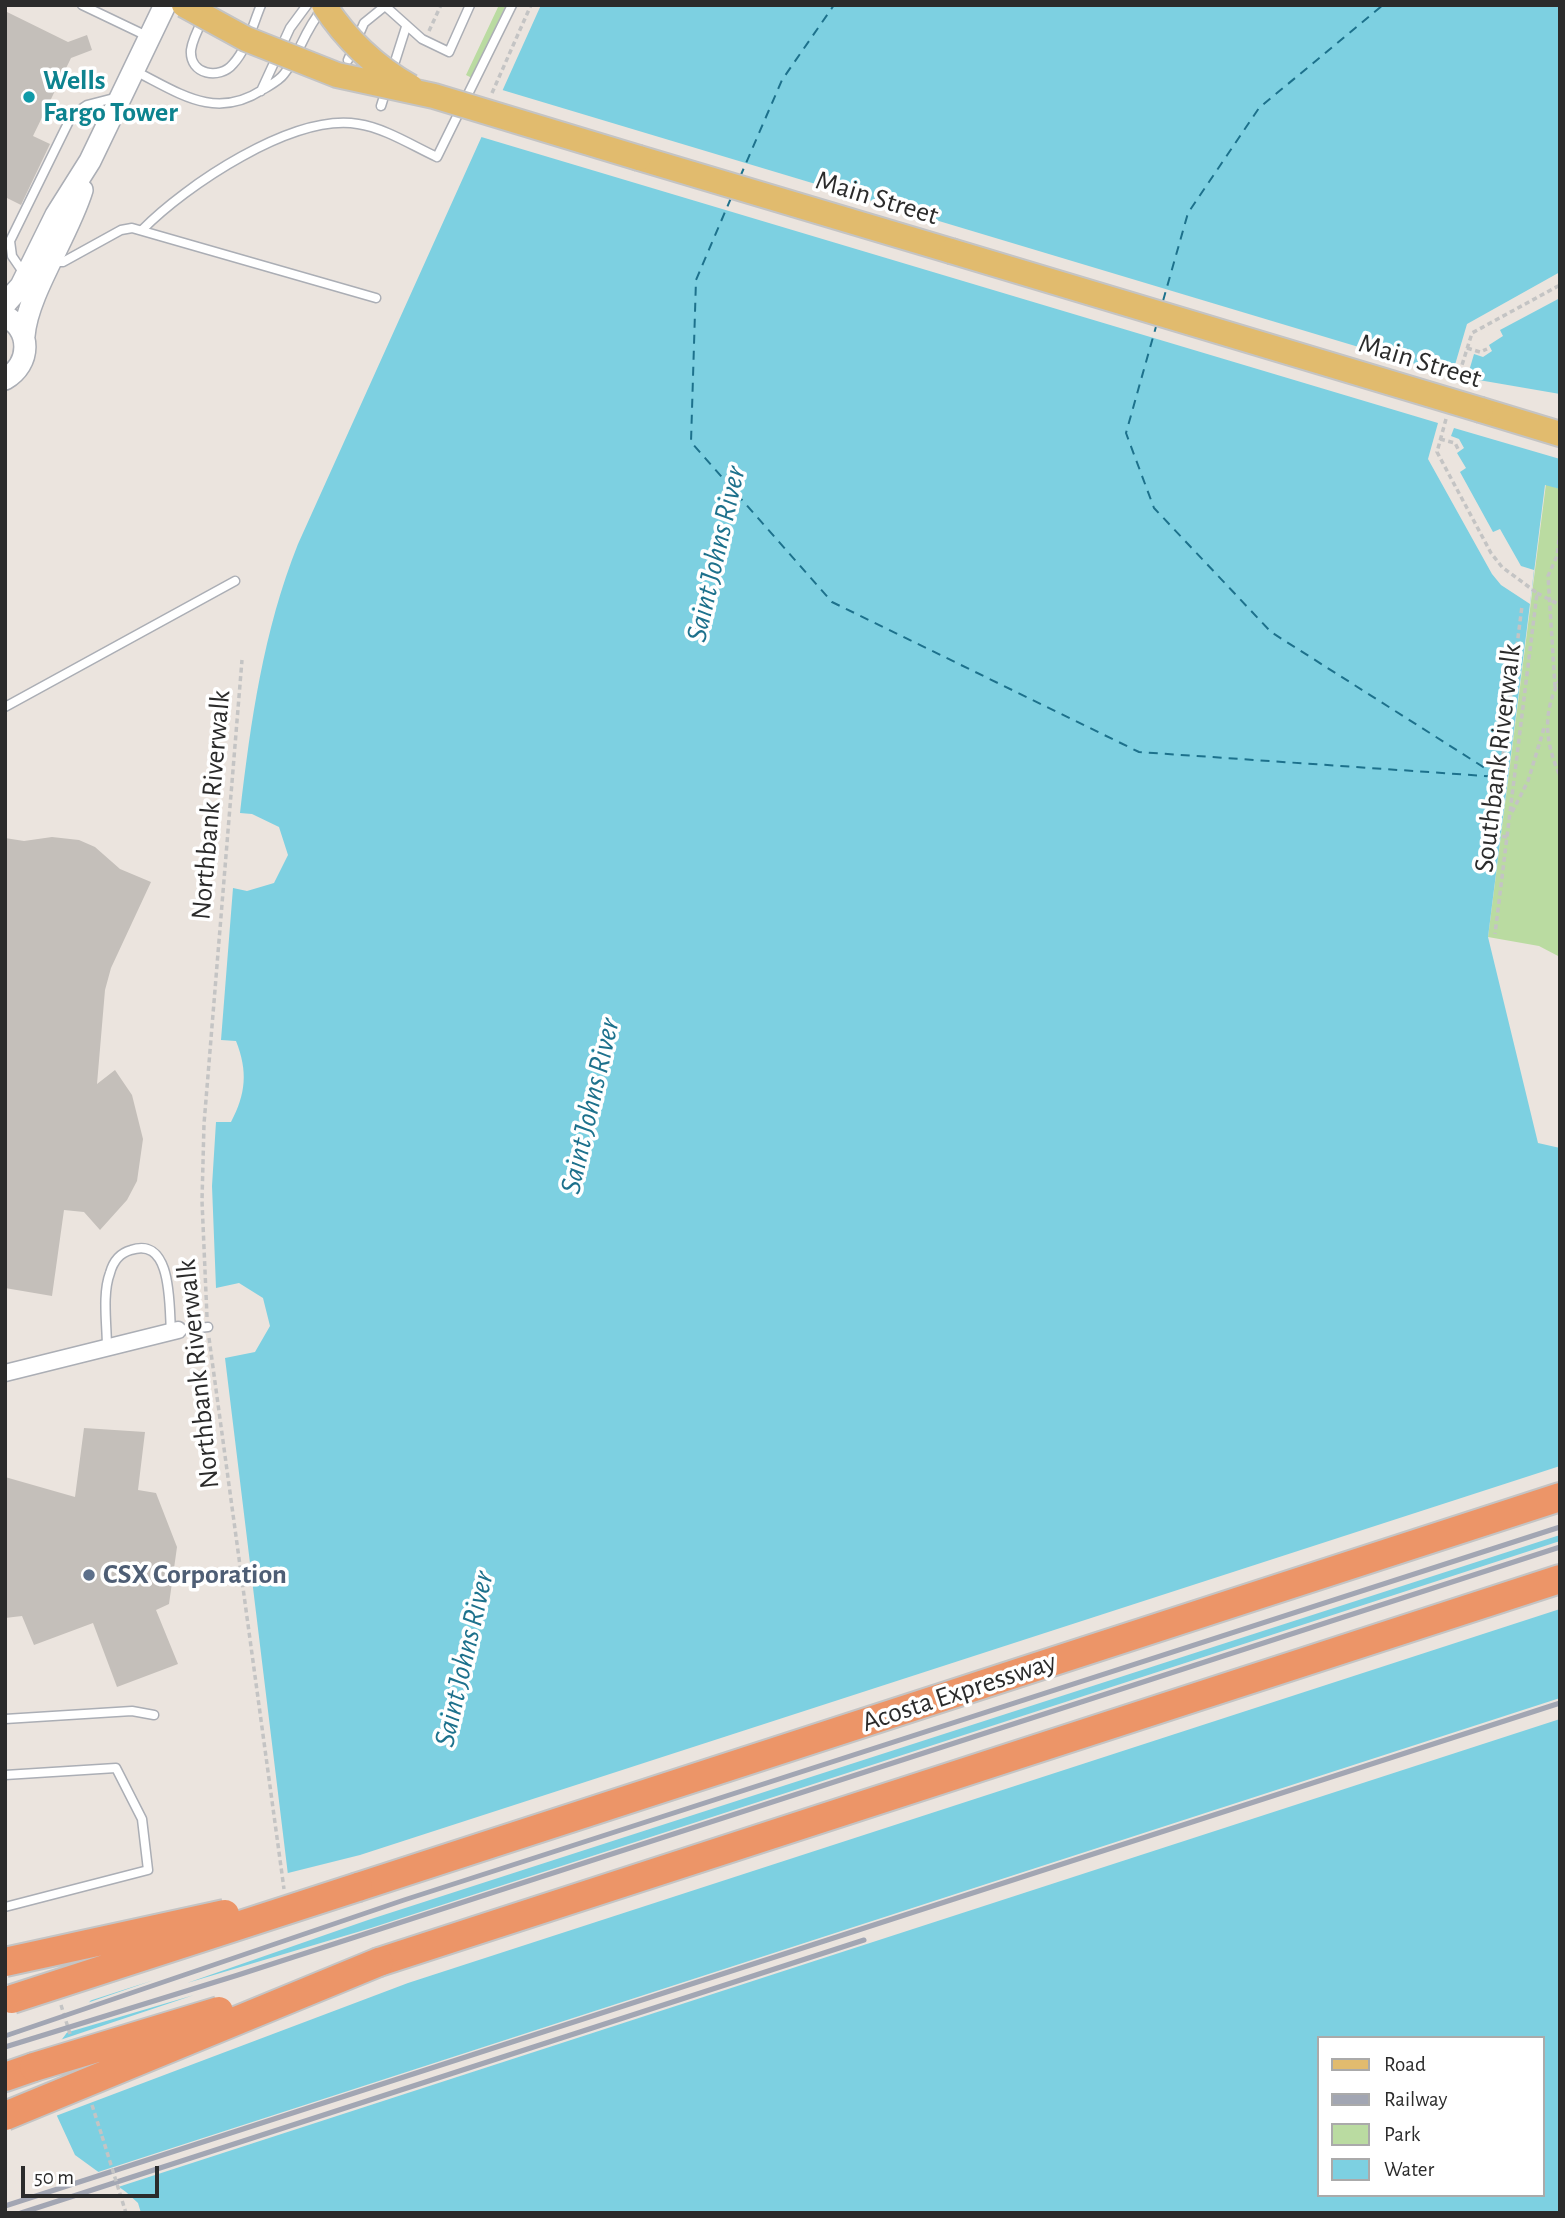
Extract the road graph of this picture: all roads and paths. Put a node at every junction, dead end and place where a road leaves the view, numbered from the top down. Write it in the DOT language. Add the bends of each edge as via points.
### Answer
graph roads {
  1 [pos="82,5"];
  2 [pos="165,5"];
  3 [pos="184,5"];
  4 [pos="210,5"];
  5 [pos="261,5"];
  6 [pos="307,5"];
  7 [pos="325,5"];
  8 [pos="341,5"];
  9 [pos="441,5"];
  10 [pos="470,5"];
  11 [pos="512,5"];
  12 [pos="531,5"];
  13 [pos="384,6"];
  14 [pos="406,27"];
  15 [pos="149,37"];
  16 [pos="427,43"];
  17 [pos="355,55"];
  18 [pos="133,70"];
  19 [pos="261,91"];
  20 [pos="435,96"];
  21 [pos="120,97"];
  22 [pos="487,103"];
  23 [pos="381,106"];
  24 [pos="90,161"];
  25 [pos="142,230"];
  26 [pos="52,262"];
  27 [pos="26,275"];
  28 [pos="376,298"];
  29 [pos="5,303"];
  30 [pos="5,316"];
  31 [pos="24,336"];
  32 [pos="1467,348"];
  33 [pos="1487,349"];
  34 [pos="5,379"];
  35 [pos="1560,434"];
  36 [pos="1440,439"];
  37 [pos="1458,449"];
  38 [pos="1560,529"];
  39 [pos="235,581"];
  40 [pos="1532,589"];
  41 [pos="1537,593"];
  42 [pos="1551,602"];
  43 [pos="1560,605"];
  44 [pos="1522,606"];
  45 [pos="242,660"];
  46 [pos="1560,679"];
  47 [pos="1555,687"];
  48 [pos="5,707"];
  49 [pos="1546,723"];
  50 [pos="1560,776"];
  51 [pos="1509,817"];
  52 [pos="1507,837"];
  53 [pos="1495,934"];
  54 [pos="208,1326"];
  55 [pos="175,1331"];
  56 [pos="107,1348"];
  57 [pos="5,1373"];
  58 [pos="1560,1497"];
  59 [pos="1560,1579"];
  60 [pos="154,1714"];
  61 [pos="5,1719"];
  62 [pos="5,1775"];
  63 [pos="358,1887"];
  64 [pos="285,1898"];
  65 [pos="5,1907"];
  66 [pos="5,1962"];
  67 [pos="379,1962"];
  68 [pos="8,2001"];
  69 [pos="5,2077"];
  70 [pos="5,2116"];
  71 [pos="102,2136"];
  72 [pos="126,2213"];
  1 -- 15 [label="lane"];
  2 -- 15 [label="street"];
  3 -- 20 [label="main road, Main Street, bridge" via="246,39 326,71"];
  4 -- 5 [label="lane" via="191,55 200,69 213,74 237,60"];
  6 -- 19 [label="lane" via="286,36"];
  7 -- 17 [label="main road, bridge"];
  7 -- 19 [label="lane" via="285,74"];
  8 -- 17 [label="main road"];
  9 -- 16 [label="path"];
  10 -- 16 [label="lane" via="449,52"];
  11 -- 25 [label="lane" via="437,157 362,124 313,129 225,165 172,202"];
  12 -- 22 [label="path"];
  13 -- 14 [label="lane"];
  13 -- 17 [label="lane" via="364,23"];
  14 -- 16 [label="lane"];
  14 -- 23 [label="lane"];
  15 -- 18 [label="street"];
  17 -- 20 [label="main road, bridge"];
  18 -- 19 [label="lane" via="209,104 237,102"];
  18 -- 21 [label="street"];
  20 -- 35 [label="main road, Main Street, bridge"];
  21 -- 24 [label="street"];
  21 -- 27 [label="lane" via="81,108 65,126 10,241 12,256"];
  24 -- 26 [label="street" via="78,203"];
  24 -- 27 [label="street"];
  25 -- 26 [label="lane" via="121,230 69,260"];
  25 -- 28 [label="lane"];
  26 -- 31 [label="street" via="28,312"];
  27 -- 29 [label="street"];
  30 -- 31 [label="street"];
  31 -- 34 [label="street" via="22,362"];
  32 -- 33 [label="path"];
  36 -- 37 [label="path" via="1455,443"];
  38 -- 42 [label="path" via="1557,556 1548,576"];
  39 -- 48 [label="lane"];
  40 -- 41 [label="path"];
  41 -- 42 [label="path"];
  41 -- 51 [label="path, Southbank Riverwalk"];
  42 -- 43 [label="path"];
  42 -- 47 [label="path"];
  44 -- 52 [label="path" via="1493,835"];
  45 -- 54 [label="path, Northbank Riverwalk" via="204,1124 202,1201"];
  46 -- 47 [label="path"];
  47 -- 49 [label="path"];
  49 -- 50 [label="path" via="1549,752"];
  49 -- 51 [label="path" via="1528,781"];
  51 -- 52 [label="path, Southbank Riverwalk"];
  52 -- 53 [label="path, Southbank Riverwalk"];
  54 -- 55 [label="lane"];
  54 -- 64 [label="path, Northbank Riverwalk"];
  55 -- 56 [label="street"];
  55 -- 56 [label="lane" via="159,1256 133,1249 122,1254 108,1276"];
  56 -- 57 [label="street"];
  58 -- 63 [label="highway, Acosta Expressway"];
  59 -- 67 [label="highway"];
  60 -- 61 [label="lane" via="132,1711"];
  62 -- 65 [label="lane" via="116,1768 142,1819 148,1870"];
  63 -- 66 [label="highway, bridge"];
  63 -- 68 [label="highway, bridge"];
  67 -- 69 [label="highway, bridge"];
  67 -- 70 [label="highway, bridge"];
  71 -- 72 [label="path, bridge"];
}
